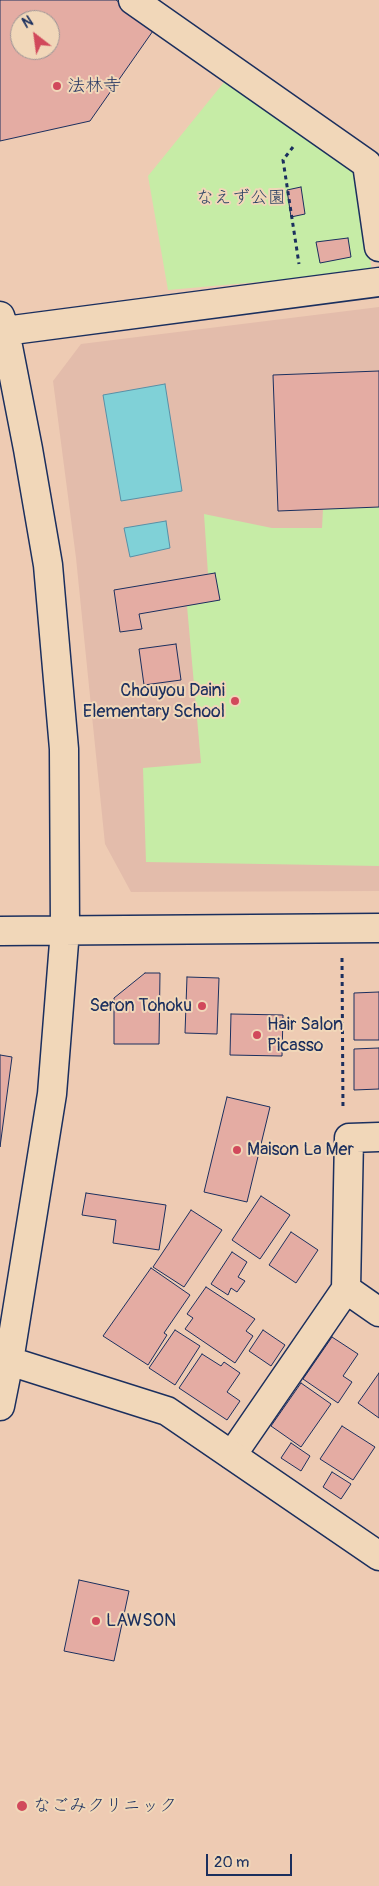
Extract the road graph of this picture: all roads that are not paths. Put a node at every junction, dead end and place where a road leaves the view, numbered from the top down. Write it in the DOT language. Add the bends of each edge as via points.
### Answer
graph roads {
  1 [pos="133,0"];
  2 [pos="379,247"];
  3 [pos="379,282"];
  4 [pos="2,324"];
  5 [pos="379,928"];
  6 [pos="65,930"];
  7 [pos="0,931"];
  8 [pos="379,1137"];
  9 [pos="346,1289"];
  10 [pos="379,1312"];
  11 [pos="10,1361"];
  12 [pos="0,1406"];
  13 [pos="232,1455"];
  14 [pos="379,1556"];
  1 -- 2 [label="street" via="367,164"];
  3 -- 4 [label="street"];
  4 -- 6 [label="street" via="48,565 64,749"];
  5 -- 6 [label="street"];
  6 -- 7 [label="street"];
  6 -- 11 [label="street" via="52,1094"];
  8 -- 9 [label="street" via="349,1138"];
  9 -- 10 [label="street"];
  9 -- 13 [label="street"];
  11 -- 12 [label="street"];
  11 -- 13 [label="street" via="167,1410"];
  13 -- 14 [label="street"];
}
